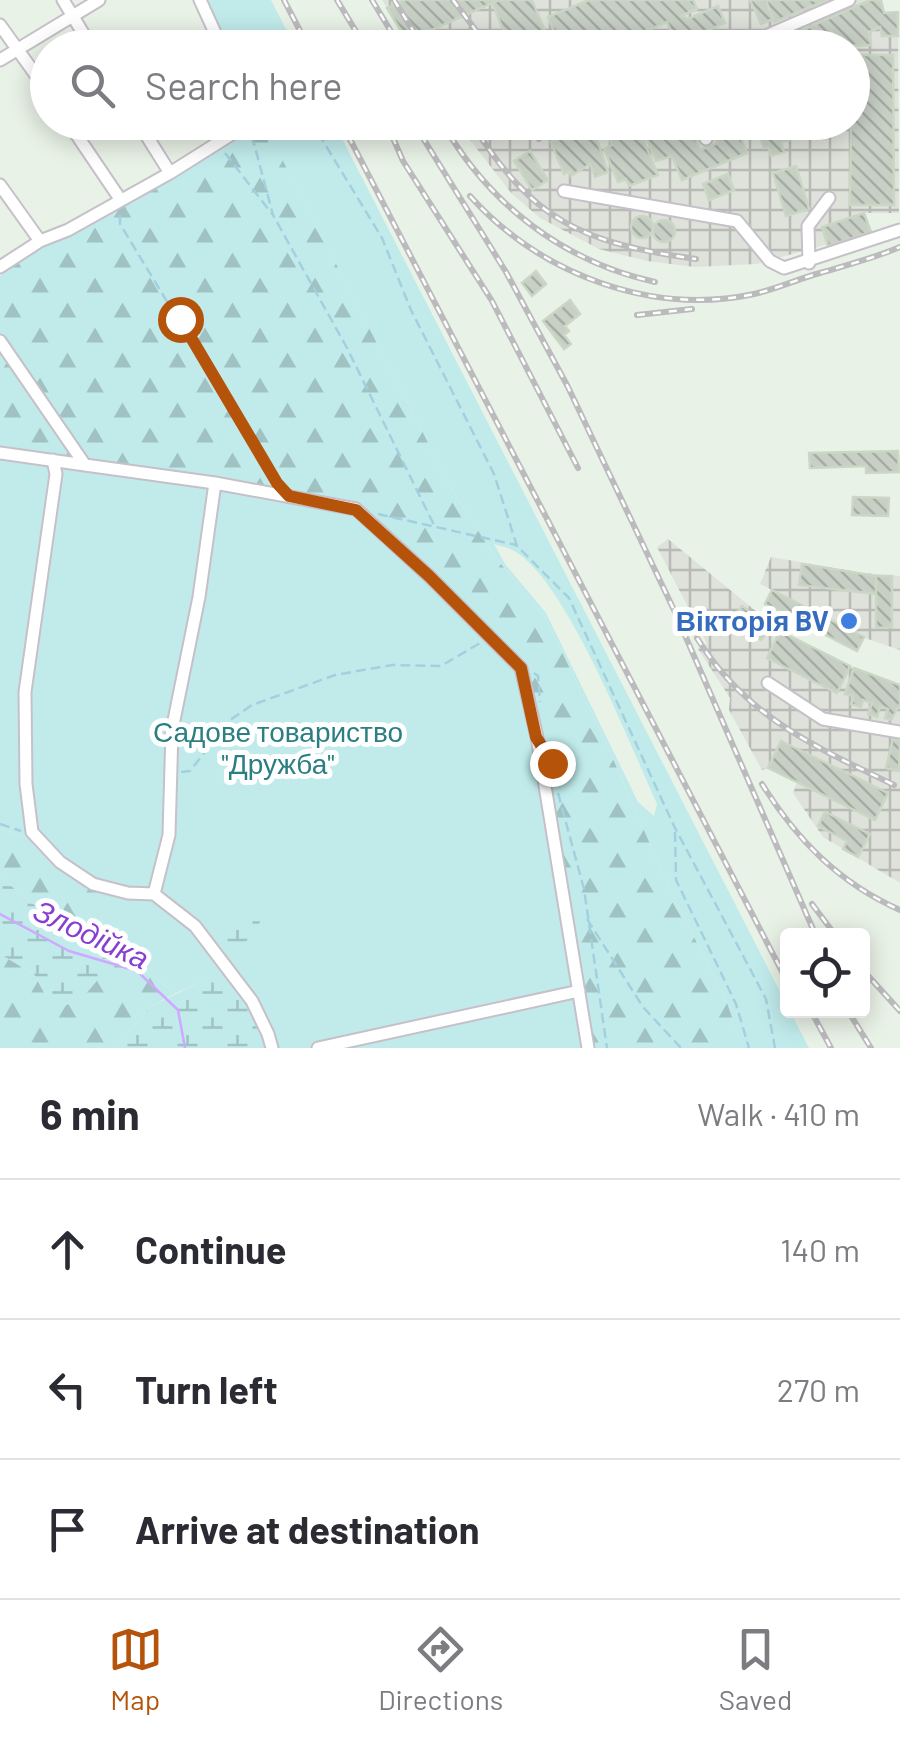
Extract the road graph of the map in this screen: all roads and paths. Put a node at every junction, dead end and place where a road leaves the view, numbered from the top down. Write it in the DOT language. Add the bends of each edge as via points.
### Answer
graph roads {
  1 [pos="64,0"];
  2 [pos="99,0"];
  3 [pos="200,0"];
  4 [pos="849,0"];
  5 [pos="72,15"];
  6 [pos="0,25"];
  7 [pos="48,30"];
  8 [pos="81,30"];
  9 [pos="214,30"];
  10 [pos="780,30"];
  11 [pos="30,41"];
  12 [pos="18,49"];
  13 [pos="0,60"];
  14 [pos="30,66"];
  15 [pos="80,140"];
  16 [pos="149,140"];
  17 [pos="225,140"];
  18 [pos="254,140"];
  19 [pos="323,140"];
  20 [pos="219,144"];
  21 [pos="170,173"];
  22 [pos="0,185"];
  23 [pos="564,191"];
  24 [pos="120,198"];
  25 [pos="829,198"];
  26 [pos="273,215"];
  27 [pos="900,230"];
  28 [pos="40,241"];
  29 [pos="808,263"];
  30 [pos="0,267"];
  31 [pos="0,341"];
  32 [pos="0,453"];
  33 [pos="53,460"];
  34 [pos="85,465"];
  35 [pos="215,483"];
  36 [pos="289,496"];
  37 [pos="376,513"];
  38 [pos="434,525"];
  39 [pos="517,546"];
  40 [pos="490,637"];
  41 [pos="768,684"];
  42 [pos="900,732"];
  43 [pos="171,774"];
  44 [pos="556,780"];
  45 [pos="0,824"];
  46 [pos="674,826"];
  47 [pos="32,832"];
  48 [pos="154,894"];
  49 [pos="586,918"];
  50 [pos="579,991"];
  51 [pos="272,1048"];
  52 [pos="318,1048"];
  53 [pos="588,1048"];
  54 [pos="607,1048"];
  55 [pos="680,1048"];
  56 [pos="749,1048"];
  57 [pos="775,1048"];
  1 -- 5 [label="street"];
  2 -- 5 [label="street"];
  3 -- 9 [label="street"];
  4 -- 10 [label="street"];
  5 -- 7 [label="street"];
  5 -- 8 [label="street"];
  6 -- 12 [label="street"];
  11 -- 12 [label="street"];
  12 -- 13 [label="street"];
  12 -- 14 [label="street"];
  15 -- 24 [label="street"];
  16 -- 21 [label="street"];
  17 -- 20 [label="street"];
  18 -- 26 [label="path"];
  19 -- 39 [label="path" via="382,238 494,474"];
  20 -- 21 [label="street"];
  20 -- 26 [label="path"];
  21 -- 24 [label="street"];
  22 -- 28 [label="street"];
  23 -- 29 [label="street" via="737,221 770,261 784,268"];
  24 -- 28 [label="street"];
  24 -- 36 [label="path" via="120,224"];
  25 -- 29 [label="street" via="808,226"];
  26 -- 38 [label="path"];
  27 -- 29 [label="street"];
  28 -- 30 [label="street"];
  31 -- 34 [label="street"];
  32 -- 33 [label="street"];
  33 -- 34 [label="street"];
  33 -- 47 [label="street" via="25,692"];
  34 -- 35 [label="street"];
  35 -- 36 [label="street"];
  35 -- 43 [label="street" via="172,730"];
  36 -- 40 [label="street" via="356,510"];
  37 -- 38 [label="path"];
  38 -- 39 [label="path"];
  39 -- 46 [label="path" via="570,598"];
  40 -- 43 [label="path" via="441,666 334,675 252,705 230,720 190,771"];
  40 -- 50 [label="street" via="521,668"];
  41 -- 42 [label="street" via="824,719"];
  43 -- 48 [label="street" via="169,836"];
  44 -- 49 [label="path"];
  45 -- 47 [label="path"];
  46 -- 56 [label="path" via="676,880 736,1004"];
  46 -- 57 [label="path" via="766,999"];
  47 -- 48 [label="street" via="93,884"];
  48 -- 51 [label="street" via="203,936 252,1001"];
  49 -- 54 [label="path"];
  49 -- 55 [label="path" via="644,1008"];
  50 -- 52 [label="street"];
  50 -- 53 [label="street"];
}
